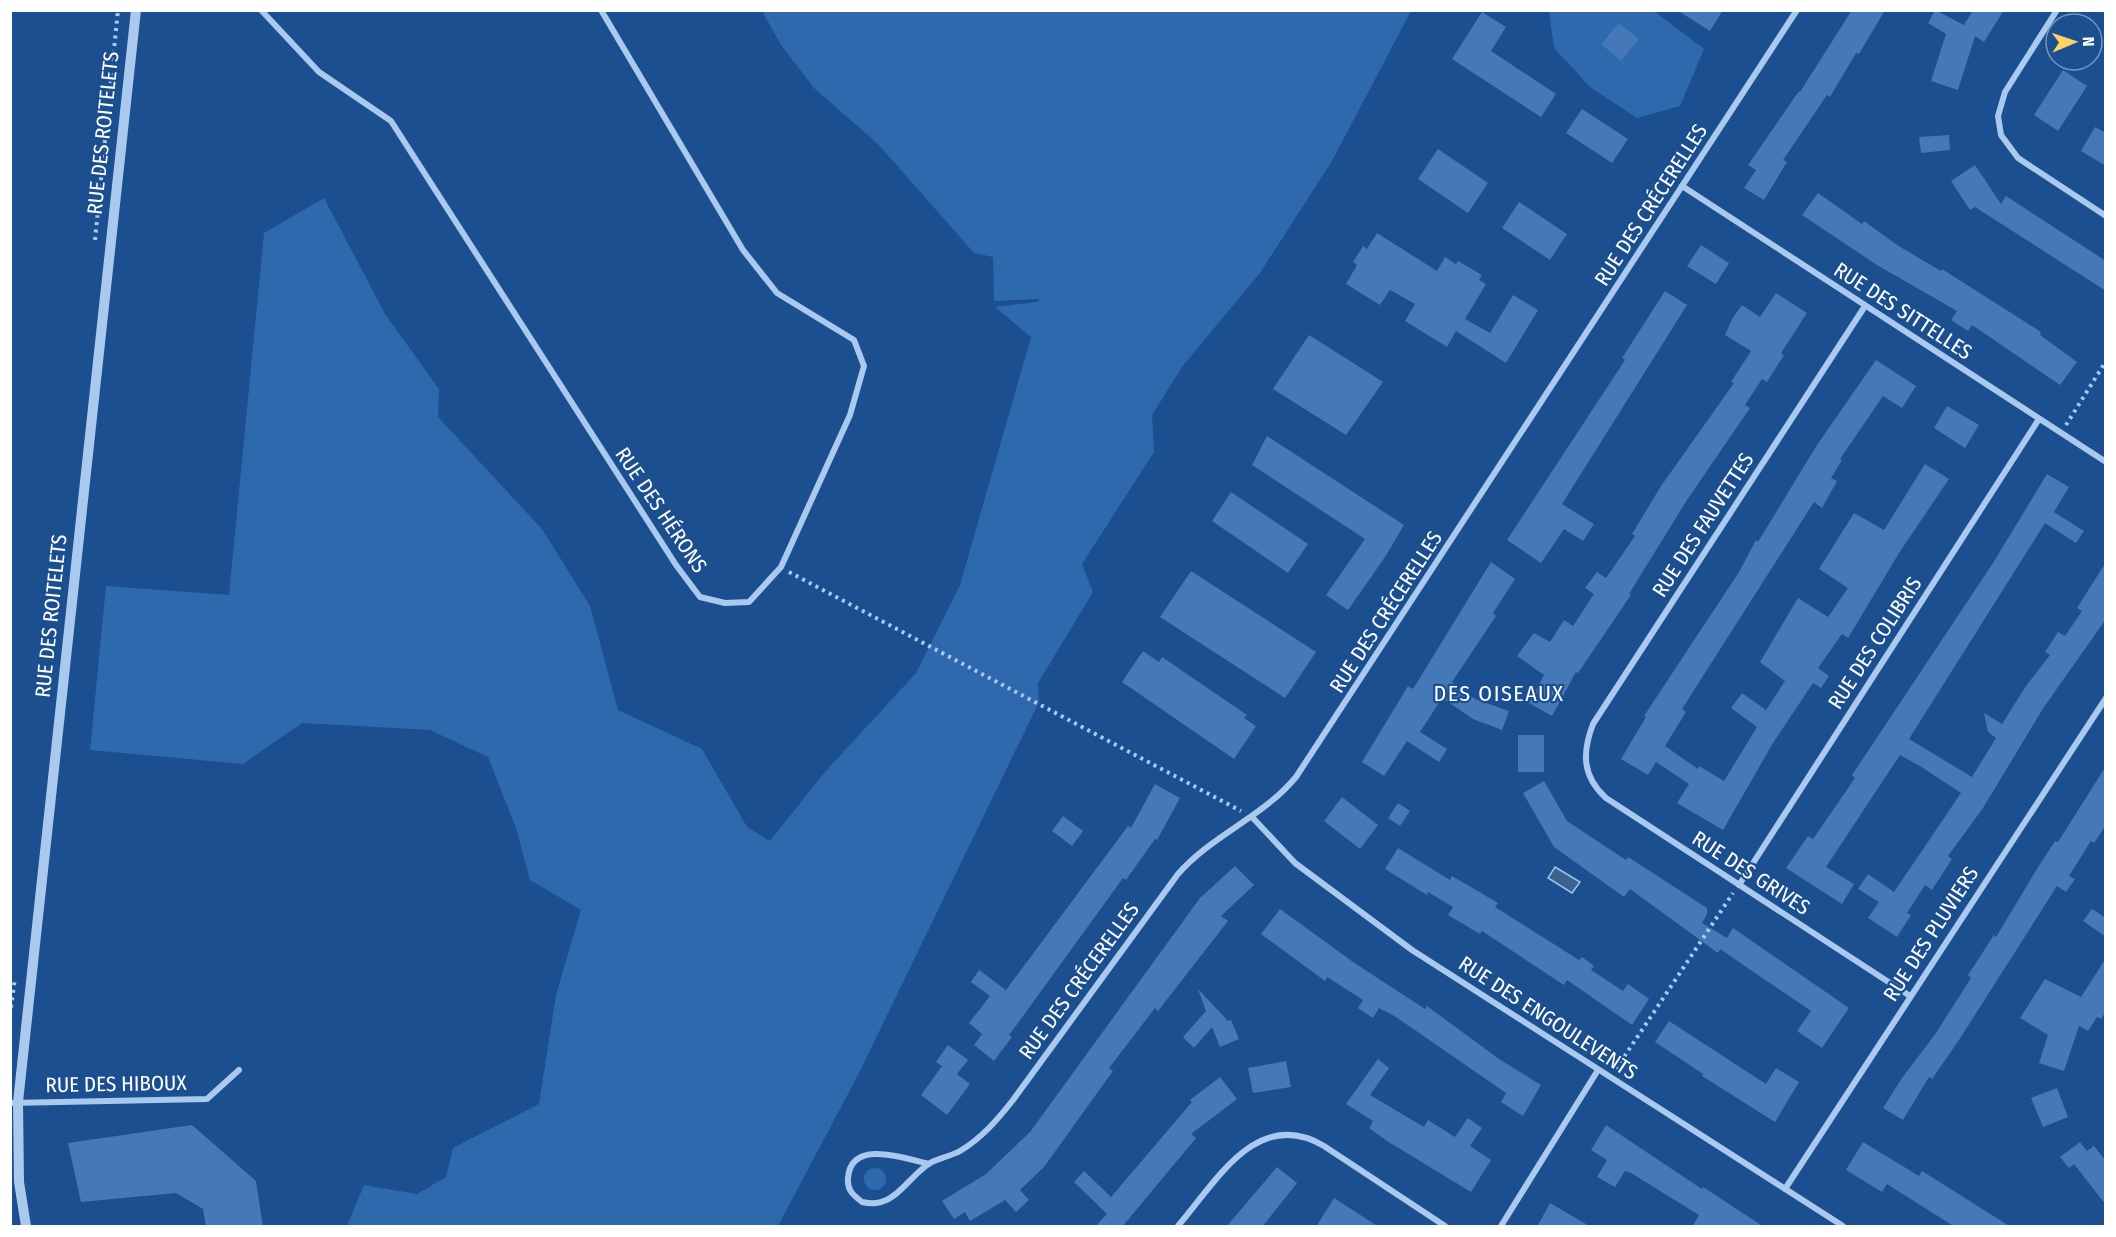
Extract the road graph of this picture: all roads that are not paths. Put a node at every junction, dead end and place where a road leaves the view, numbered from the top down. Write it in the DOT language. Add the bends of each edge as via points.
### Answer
graph roads {
  1 [pos="136,10"];
  2 [pos="261,10"];
  3 [pos="601,10"];
  4 [pos="1797,10"];
  5 [pos="2057,10"];
  6 [pos="1682,186"];
  7 [pos="2106,216"];
  8 [pos="1866,306"];
  9 [pos="2039,419"];
  10 [pos="2106,462"];
  11 [pos="2106,698"];
  12 [pos="1585,768"];
  13 [pos="1252,817"];
  14 [pos="1738,885"];
  15 [pos="1910,996"];
  16 [pos="239,1070"];
  17 [pos="1598,1070"];
  18 [pos="14,1103"];
  19 [pos="929,1164"];
  20 [pos="1785,1189"];
  21 [pos="26,1227"];
  22 [pos="1179,1227"];
  23 [pos="1445,1227"];
  24 [pos="1500,1227"];
  25 [pos="1843,1227"];
  1 -- 18 [label="street, RUE DES ROITELETS"];
  2 -- 3 [label="street, RUE DES HÉRONS" via="319,72 391,121 700,597 725,603 749,602 781,567 850,415 864,366 854,340 777,292 743,250"];
  4 -- 6 [label="street, RUE DES CRÉCERELLES"];
  5 -- 7 [label="street" via="2002,100 1998,116 2001,135 2018,158"];
  6 -- 8 [label="street, RUE DES SITTELLES"];
  6 -- 13 [label="street, RUE DES CRÉCERELLES" via="1308,759 1283,793"];
  8 -- 9 [label="street, RUE DES SITTELLES"];
  8 -- 12 [label="street, RUE DES FAUVETTES" via="1593,724 1585,746"];
  9 -- 10 [label="street, RUE DES SITTELLES"];
  9 -- 14 [label="street, RUE DES COLIBRIS"];
  11 -- 15 [label="street, RUE DES PLUVIERS"];
  12 -- 14 [label="street, RUE DES GRIVES" via="1596,789 1606,798"];
  13 -- 17 [label="street, RUE DES ENGOULEVENTS" via="1295,863 1381,928"];
  13 -- 19 [label="street, RUE DES CRÉCERELLES" via="1202,851 1169,884 993,1123 972,1143"];
  14 -- 15 [label="street, RUE DES GRIVES"];
  15 -- 20 [label="street, RUE DES PLUVIERS"];
  16 -- 18 [label="street, RUE DES HIBOUX" via="207,1098"];
  17 -- 20 [label="street, RUE DES ENGOULEVENTS"];
  17 -- 24 [label="street"];
  18 -- 21 [label="street, RUE DES ROITELETS"];
  19 -- 19 [label="street, RUE DES CRÉCERELLES" via="885,1154 866,1155 850,1169 848,1185 862,1202 884,1202"];
  20 -- 25 [label="street, RUE DES ENGOULEVENTS"];
  22 -- 23 [label="street" via="1242,1152 1257,1141 1291,1134 1309,1137"];
}
